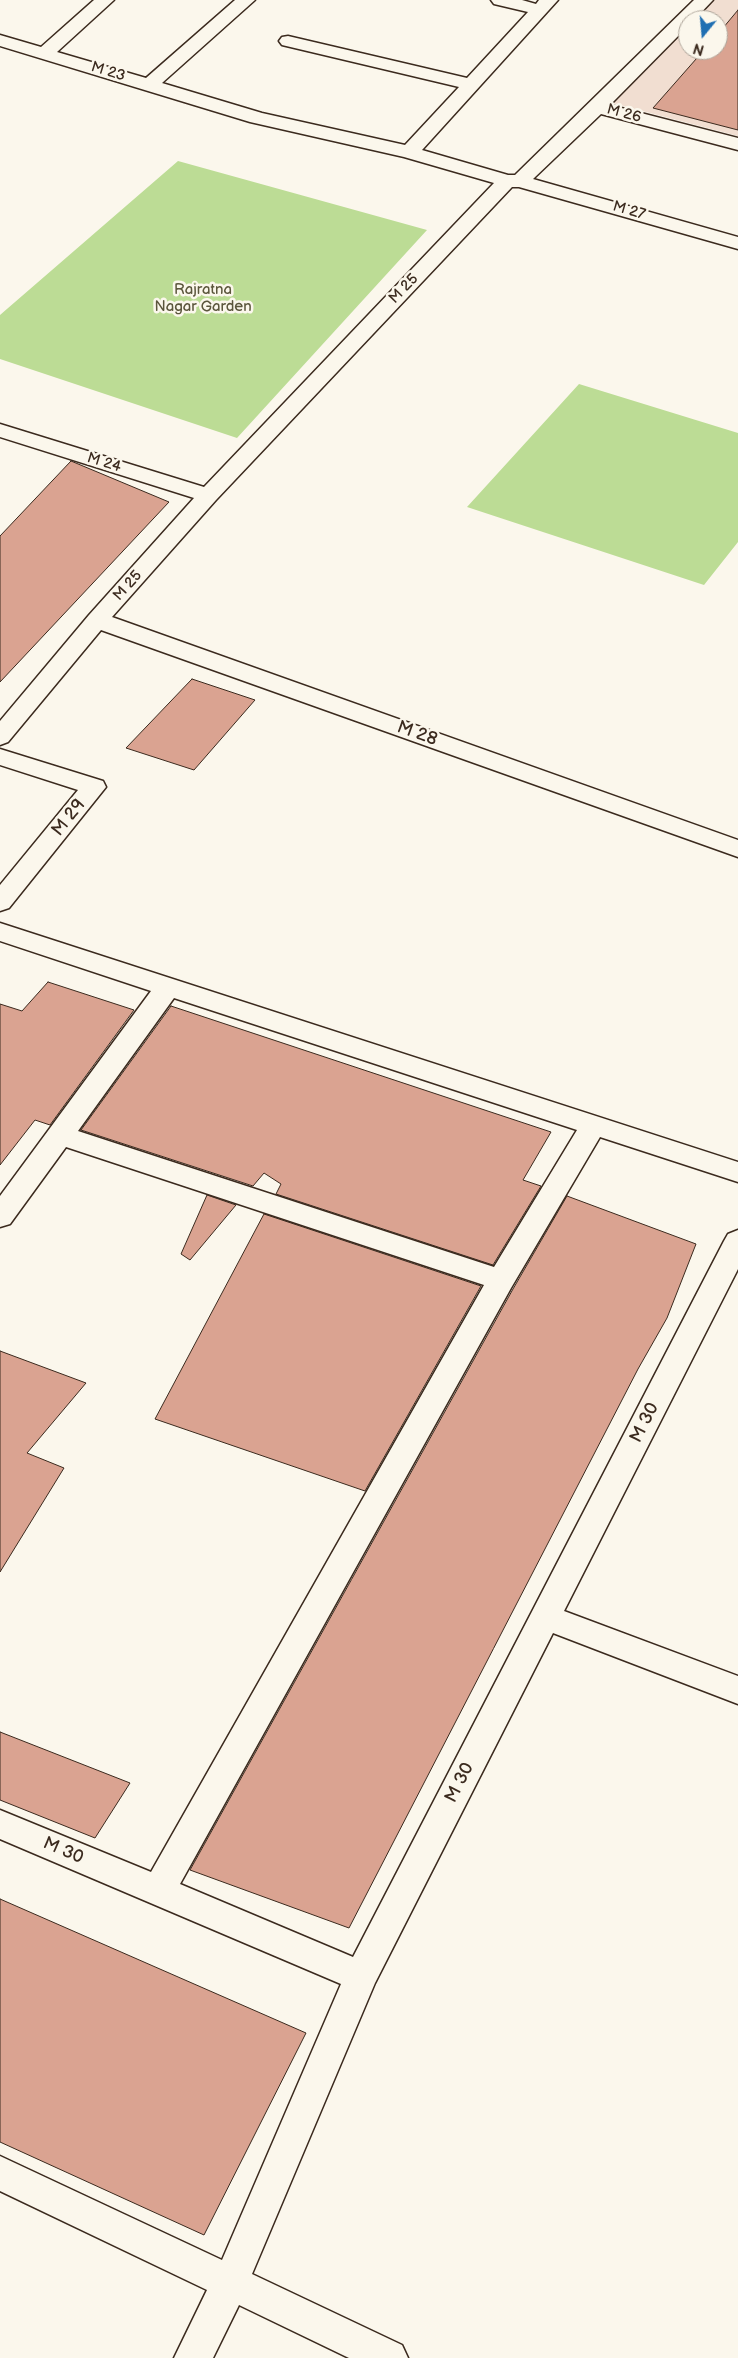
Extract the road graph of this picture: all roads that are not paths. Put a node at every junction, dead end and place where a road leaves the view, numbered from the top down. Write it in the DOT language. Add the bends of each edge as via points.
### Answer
graph roads {
  1 [pos="105,0"];
  2 [pos="246,0"];
  3 [pos="500,0"];
  4 [pos="704,0"];
  5 [pos="544,5"];
  6 [pos="0,40"];
  7 [pos="288,40"];
  8 [pos="45,53"];
  9 [pos="150,84"];
  10 [pos="470,84"];
  11 [pos="596,107"];
  12 [pos="738,144"];
  13 [pos="409,152"];
  14 [pos="513,181"];
  15 [pos="738,243"];
  16 [pos="0,430"];
  17 [pos="208,495"];
  18 [pos="97,620"];
  19 [pos="0,737"];
  20 [pos="0,757"];
  21 [pos="738,849"];
  22 [pos="0,902"];
  23 [pos="0,932"];
  24 [pos="168,987"];
  25 [pos="594,1125"];
  26 [pos="60,1135"];
  27 [pos="738,1172"];
  28 [pos="0,1217"];
  29 [pos="738,1241"];
  30 [pos="501,1280"];
  31 [pos="546,1616"];
  32 [pos="738,1690"];
  33 [pos="0,1824"];
  34 [pos="158,1891"];
  35 [pos="361,1976"];
  36 [pos="0,2174"];
  37 [pos="231,2282"];
  38 [pos="193,2358"];
  39 [pos="390,2358"];
  1 -- 8 [label="street"];
  2 -- 9 [label="street"];
  3 -- 5 [label="street"];
  4 -- 11 [label="street"];
  5 -- 10 [label="street"];
  6 -- 8 [label="street, M 23"];
  7 -- 10 [label="street"];
  8 -- 9 [label="street, M 23"];
  9 -- 13 [label="street, M 23" via="257,118"];
  10 -- 13 [label="street"];
  11 -- 12 [label="street, M 26"];
  11 -- 14 [label="street, M 26"];
  13 -- 14 [label="street"];
  14 -- 15 [label="street, M 27"];
  14 -- 17 [label="street, M 25"];
  16 -- 17 [label="street, M 24"];
  17 -- 18 [label="street, M 25"];
  18 -- 19 [label="street"];
  18 -- 21 [label="street, M 28"];
  20 -- 22 [label="street, M 29" via="94,787"];
  23 -- 24 [label="street"];
  24 -- 25 [label="street"];
  24 -- 26 [label="street"];
  25 -- 27 [label="street"];
  25 -- 30 [label="street"];
  26 -- 28 [label="street"];
  26 -- 30 [label="street"];
  29 -- 31 [label="street, M 30"];
  30 -- 34 [label="street"];
  31 -- 32 [label="street"];
  31 -- 35 [label="street, M 30"];
  33 -- 34 [label="street, M 30"];
  34 -- 35 [label="street, M 30"];
  35 -- 37 [label="street"];
  36 -- 37 [label="street"];
  37 -- 38 [label="street"];
  37 -- 39 [label="street"];
}
